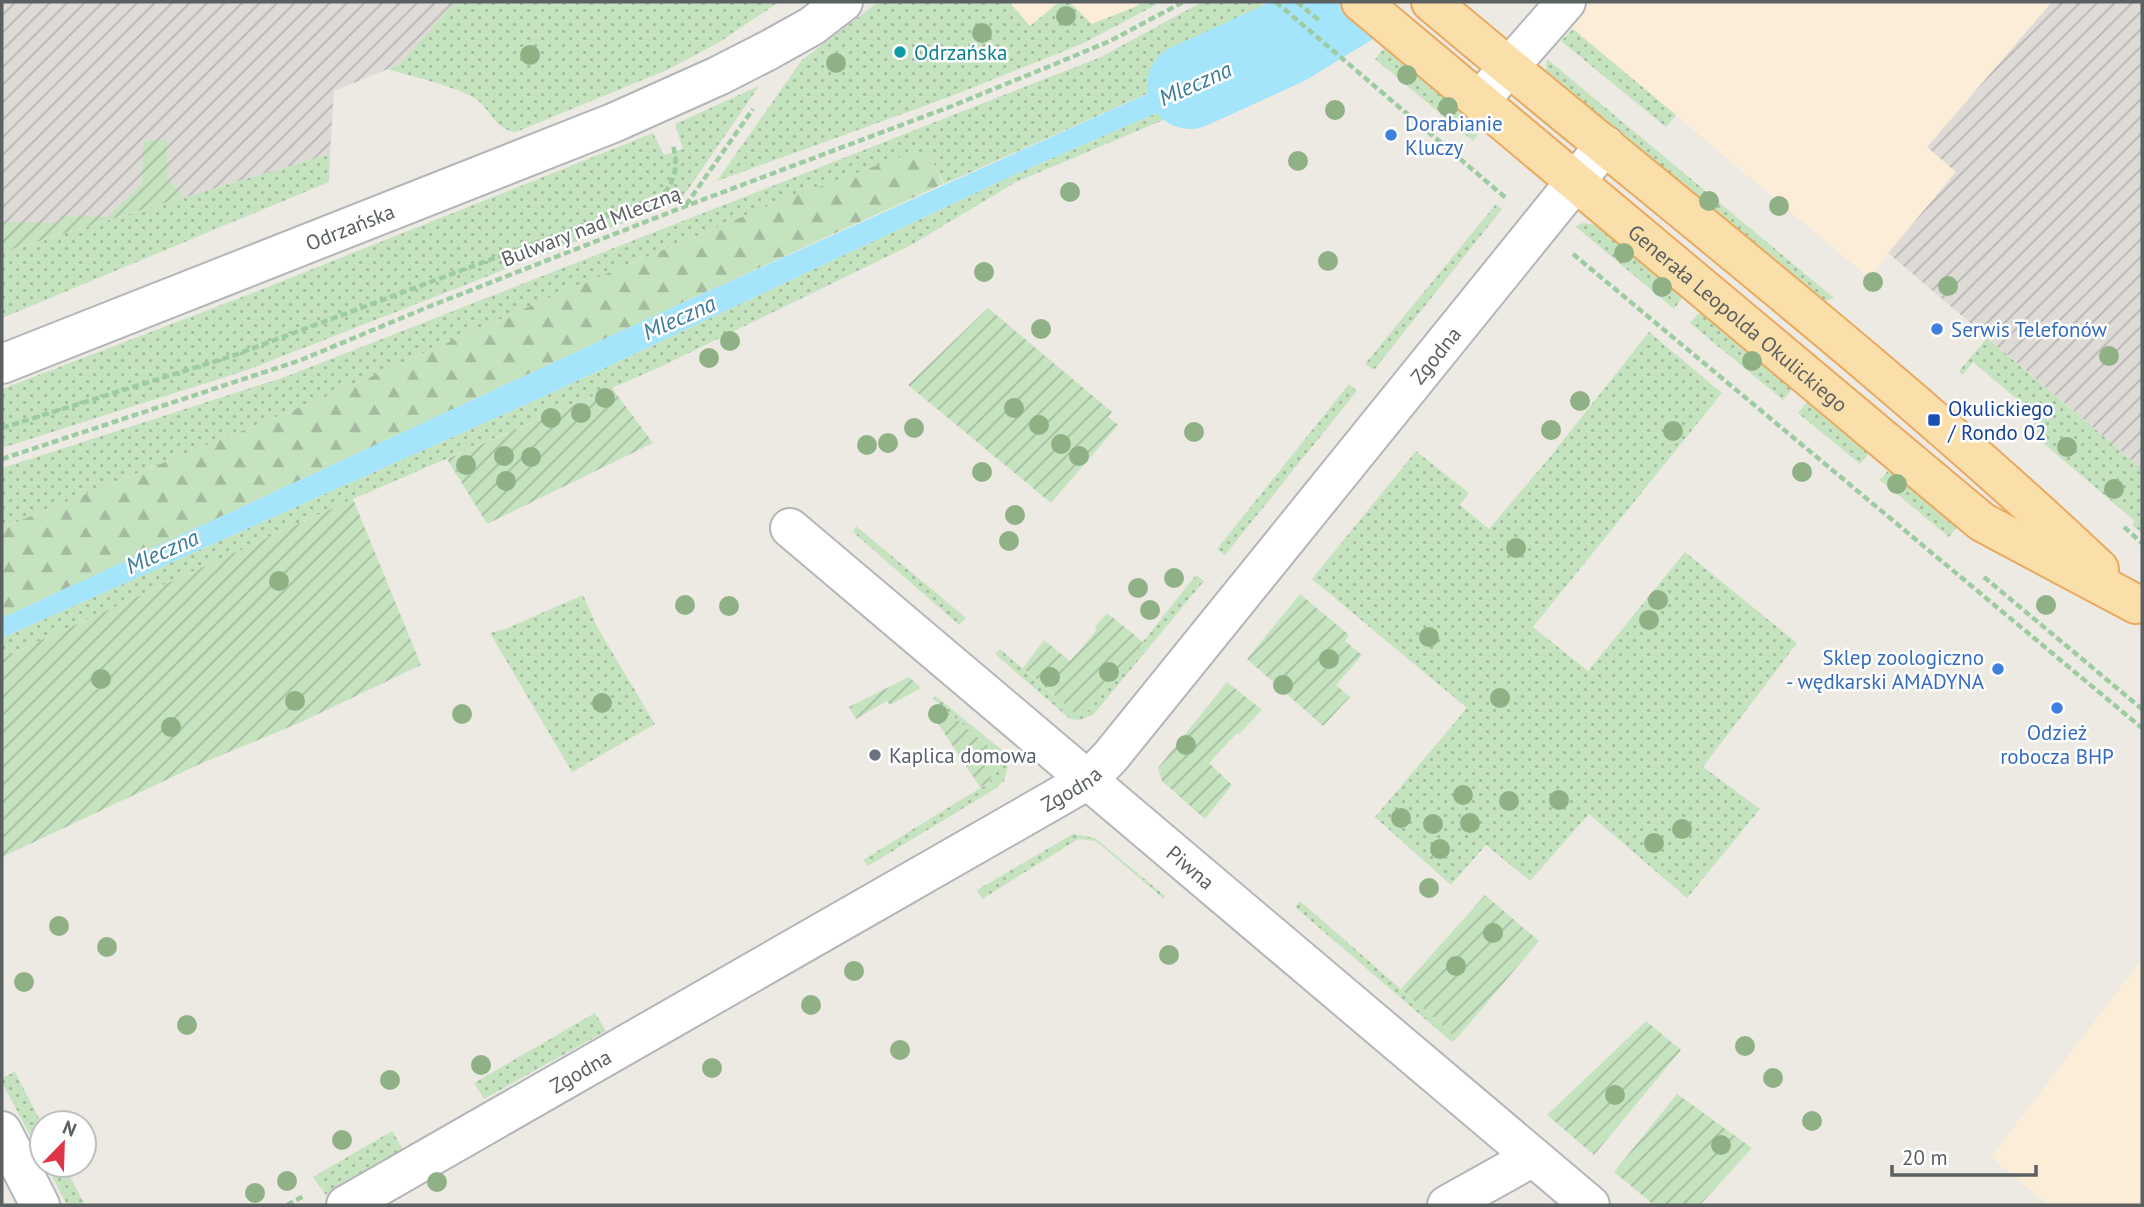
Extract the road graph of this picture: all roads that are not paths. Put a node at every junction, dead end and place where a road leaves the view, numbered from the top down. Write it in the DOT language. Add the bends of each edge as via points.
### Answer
graph roads {
  1 [pos="843,2"];
  2 [pos="1361,2"];
  3 [pos="1566,2"];
  4 [pos="1435,5"];
  5 [pos="1510,66"];
  6 [pos="1480,100"];
  7 [pos="1605,145"];
  8 [pos="1575,181"];
  9 [pos="2,363"];
  10 [pos="790,528"];
  11 [pos="2139,606"];
  12 [pos="1088,780"];
  13 [pos="2,1131"];
  14 [pos="1533,1157"];
  15 [pos="329,1198"];
  16 [pos="40,1205"];
  17 [pos="1447,1205"];
  18 [pos="1590,1205"];
  1 -- 9 [label="street, Odrzańska" via="769,50 655,104"];
  2 -- 6 [label="main road, Generała Leopolda Okulickiego"];
  3 -- 5 [label="street"];
  4 -- 5 [label="main road, Generała Leopolda Okulickiego"];
  5 -- 6 [label="street"];
  5 -- 7 [label="main road, Generała Leopolda Okulickiego"];
  6 -- 8 [label="main road, Generała Leopolda Okulickiego"];
  7 -- 8 [label="street, Zgodna"];
  7 -- 11 [label="main road, Generała Leopolda Okulickiego" via="2011,485"];
  8 -- 11 [label="main road, Generała Leopolda Okulickiego" via="1982,522"];
  8 -- 12 [label="street, Zgodna"];
  10 -- 12 [label="street, Piwna"];
  12 -- 14 [label="street, Piwna"];
  12 -- 15 [label="street, Zgodna"];
  13 -- 16 [label="street"];
  14 -- 17 [label="street"];
  14 -- 18 [label="street, Piwna"];
}
